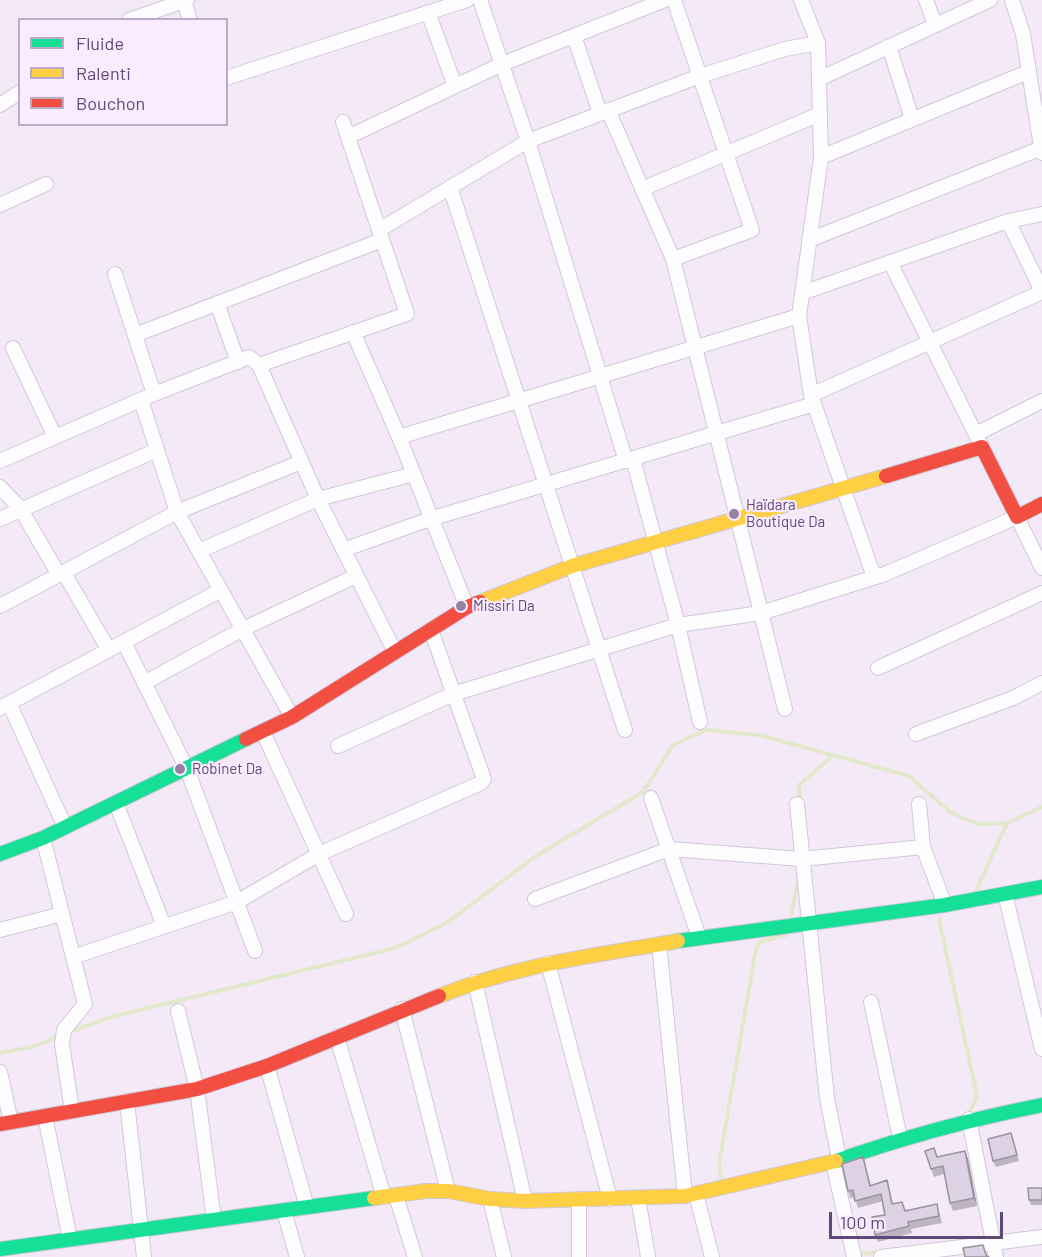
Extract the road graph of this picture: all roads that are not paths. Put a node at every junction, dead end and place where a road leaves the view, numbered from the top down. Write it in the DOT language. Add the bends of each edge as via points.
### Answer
graph roads {
  1 [pos="186,0"];
  2 [pos="467,0"];
  3 [pos="480,0"];
  4 [pos="665,0"];
  5 [pos="674,0"];
  6 [pos="801,0"];
  7 [pos="926,0"];
  8 [pos="990,0"];
  9 [pos="1012,0"];
  10 [pos="162,4"];
  11 [pos="429,12"];
  12 [pos="133,18"];
  13 [pos="190,18"];
  14 [pos="935,26"];
  15 [pos="574,36"];
  16 [pos="818,43"];
  17 [pos="889,46"];
  18 [pos="502,64"];
  19 [pos="1028,72"];
  20 [pos="700,76"];
  21 [pos="228,77"];
  22 [pos="819,79"];
  23 [pos="455,86"];
  24 [pos="18,93"];
  25 [pos="0,105"];
  26 [pos="604,112"];
  27 [pos="820,114"];
  28 [pos="912,119"];
  29 [pos="343,122"];
  30 [pos="348,137"];
  31 [pos="528,141"];
  32 [pos="1041,150"];
  33 [pos="726,153"];
  34 [pos="821,157"];
  35 [pos="46,184"];
  36 [pos="450,187"];
  37 [pos="642,189"];
  38 [pos="0,204"];
  39 [pos="1042,214"];
  40 [pos="1008,221"];
  41 [pos="381,235"];
  42 [pos="809,240"];
  43 [pos="673,259"];
  44 [pos="890,262"];
  45 [pos="116,274"];
  46 [pos="1042,292"];
  47 [pos="802,293"];
  48 [pos="217,303"];
  49 [pos="799,316"];
  50 [pos="353,332"];
  51 [pos="135,335"];
  52 [pos="931,343"];
  53 [pos="694,346"];
  54 [pos="13,348"];
  55 [pos="238,362"];
  56 [pos="259,365"];
  57 [pos="600,375"];
  58 [pos="147,397"];
  59 [pos="519,400"];
  60 [pos="812,400"];
  61 [pos="1042,401"];
  62 [pos="717,434"];
  63 [pos="55,437"];
  64 [pos="399,437"];
  65 [pos="979,440"];
  66 [pos="157,450"];
  67 [pos="629,460"];
  68 [pos="0,461"];
  69 [pos="301,462"];
  70 [pos="414,474"];
  71 [pos="546,486"];
  72 [pos="0,487"];
  73 [pos="842,489"];
  74 [pos="318,499"];
  75 [pos="1042,504"];
  76 [pos="20,508"];
  77 [pos="177,512"];
  78 [pos="1017,517"];
  79 [pos="0,519"];
  80 [pos="430,519"];
  81 [pos="738,519"];
  82 [pos="655,542"];
  83 [pos="343,550"];
  84 [pos="199,551"];
  85 [pos="572,566"];
  86 [pos="1042,568"];
  87 [pos="62,574"];
  88 [pos="356,576"];
  89 [pos="874,577"];
  90 [pos="221,590"];
  91 [pos="1042,593"];
  92 [pos="0,606"];
  93 [pos="467,607"];
  94 [pos="761,613"];
  95 [pos="678,625"];
  96 [pos="243,629"];
  97 [pos="431,630"];
  98 [pos="124,642"];
  99 [pos="109,650"];
  100 [pos="599,651"];
  101 [pos="395,652"];
  102 [pos="878,668"];
  103 [pos="144,683"];
  104 [pos="1042,683"];
  105 [pos="453,694"];
  106 [pos="5,706"];
  107 [pos="785,709"];
  108 [pos="292,717"];
  109 [pos="700,722"];
  110 [pos="625,730"];
  111 [pos="262,732"];
  112 [pos="916,734"];
  113 [pos="338,746"];
  114 [pos="187,769"];
  115 [pos="651,798"];
  116 [pos="116,803"];
  117 [pos="797,804"];
  118 [pos="919,804"];
  119 [pos="65,827"];
  120 [pos="43,838"];
  121 [pos="923,847"];
  122 [pos="669,849"];
  123 [pos="0,854"];
  124 [pos="319,854"];
  125 [pos="802,859"];
  126 [pos="1042,887"];
  127 [pos="1005,894"];
  128 [pos="535,899"];
  129 [pos="237,902"];
  130 [pos="945,905"];
  131 [pos="62,914"];
  132 [pos="346,914"];
  133 [pos="809,921"];
  134 [pos="164,926"];
  135 [pos="0,930"];
  136 [pos="699,937"];
  137 [pos="659,944"];
  138 [pos="255,951"];
  139 [pos="74,957"];
  140 [pos="548,963"];
  141 [pos="475,982"];
  142 [pos="872,1002"];
  143 [pos="402,1009"];
  144 [pos="178,1011"];
  145 [pos="337,1037"];
  146 [pos="1042,1049"];
  147 [pos="267,1066"];
  148 [pos="0,1072"];
  149 [pos="197,1089"];
  150 [pos="126,1101"];
  151 [pos="1042,1105"];
  152 [pos="72,1111"];
  153 [pos="45,1116"];
  154 [pos="969,1119"];
  155 [pos="5,1123"];
  156 [pos="900,1138"];
  157 [pos="836,1160"];
  158 [pos="448,1191"];
  159 [pos="690,1195"];
  160 [pos="390,1196"];
  161 [pos="490,1198"];
  162 [pos="610,1198"];
  163 [pos="638,1198"];
  164 [pos="579,1199"];
  165 [pos="525,1201"];
  166 [pos="307,1208"];
  167 [pos="284,1210"];
  168 [pos="214,1220"];
  169 [pos="140,1230"];
  170 [pos="1042,1237"];
  171 [pos="70,1239"];
  172 [pos="993,1243"];
  173 [pos="0,1250"];
  174 [pos="1,1257"];
  175 [pos="144,1257"];
  176 [pos="297,1257"];
  177 [pos="416,1257"];
  178 [pos="504,1257"];
  179 [pos="579,1257"];
  180 [pos="648,1257"];
  181 [pos="712,1257"];
  182 [pos="854,1257"];
  183 [pos="881,1257"];
  184 [pos="996,1257"];
  1 -- 10 [label="street"];
  1 -- 13 [label="street"];
  2 -- 11 [label="street"];
  3 -- 18 [label="street"];
  4 -- 15 [label="street"];
  5 -- 20 [label="street"];
  6 -- 16 [label="street"];
  7 -- 14 [label="street"];
  8 -- 14 [label="street"];
  9 -- 19 [label="street" via="1023,34"];
  10 -- 12 [label="street"];
  11 -- 21 [label="street"];
  11 -- 23 [label="street"];
  14 -- 17 [label="street"];
  15 -- 18 [label="street"];
  15 -- 26 [label="street"];
  16 -- 20 [label="street" via="785,49"];
  16 -- 22 [label="street"];
  17 -- 22 [label="street"];
  17 -- 28 [label="street"];
  18 -- 23 [label="street"];
  18 -- 31 [label="street"];
  19 -- 28 [label="street"];
  19 -- 32 [label="street"];
  20 -- 26 [label="street"];
  20 -- 33 [label="street"];
  22 -- 27 [label="street"];
  23 -- 30 [label="street"];
  24 -- 25 [label="street"];
  26 -- 31 [label="street"];
  26 -- 37 [label="street"];
  27 -- 33 [label="street"];
  27 -- 34 [label="street"];
  28 -- 34 [label="street"];
  29 -- 30 [label="street"];
  30 -- 41 [label="street"];
  31 -- 36 [label="street"];
  31 -- 57 [label="street"];
  32 -- 42 [label="street"];
  33 -- 37 [label="street"];
  33 -- 43 [label="street" via="752,230"];
  34 -- 42 [label="street"];
  35 -- 38 [label="street"];
  36 -- 41 [label="street"];
  36 -- 59 [label="street"];
  37 -- 43 [label="street"];
  39 -- 40 [label="street"];
  40 -- 44 [label="street"];
  40 -- 46 [label="street"];
  41 -- 48 [label="street"];
  41 -- 50 [label="street" via="407,314"];
  42 -- 47 [label="street"];
  43 -- 53 [label="street"];
  44 -- 47 [label="street"];
  44 -- 52 [label="street"];
  45 -- 51 [label="street"];
  46 -- 52 [label="street"];
  47 -- 49 [label="street"];
  48 -- 51 [label="street"];
  48 -- 55 [label="street"];
  49 -- 53 [label="street"];
  49 -- 60 [label="street"];
  50 -- 56 [label="street"];
  50 -- 64 [label="street"];
  51 -- 58 [label="street"];
  52 -- 60 [label="street"];
  52 -- 65 [label="street"];
  53 -- 57 [label="street"];
  53 -- 62 [label="street"];
  54 -- 63 [label="street"];
  55 -- 56 [label="street" via="249,357"];
  55 -- 58 [label="street"];
  56 -- 69 [label="street"];
  57 -- 59 [label="street"];
  57 -- 67 [label="street"];
  58 -- 63 [label="street"];
  58 -- 66 [label="street"];
  59 -- 64 [label="street"];
  59 -- 71 [label="street"];
  60 -- 62 [label="street"];
  60 -- 73 [label="street"];
  61 -- 65 [label="street"];
  62 -- 67 [label="street"];
  62 -- 81 [label="street"];
  63 -- 68 [label="street"];
  64 -- 70 [label="street"];
  65 -- 73 [label="street"];
  65 -- 78 [label="street"];
  66 -- 76 [label="street"];
  66 -- 77 [label="street"];
  67 -- 71 [label="street"];
  67 -- 82 [label="street"];
  69 -- 74 [label="street"];
  69 -- 77 [label="street"];
  70 -- 74 [label="street"];
  70 -- 80 [label="street"];
  71 -- 80 [label="street"];
  71 -- 85 [label="street"];
  72 -- 76 [label="street"];
  73 -- 81 [label="street"];
  73 -- 89 [label="street"];
  74 -- 83 [label="street"];
  74 -- 84 [label="street"];
  75 -- 78 [label="street"];
  76 -- 79 [label="street"];
  76 -- 87 [label="street"];
  77 -- 84 [label="street"];
  77 -- 87 [label="street"];
  78 -- 86 [label="street"];
  78 -- 89 [label="street"];
  80 -- 83 [label="street"];
  80 -- 93 [label="street"];
  81 -- 82 [label="street"];
  81 -- 94 [label="street"];
  82 -- 85 [label="street"];
  82 -- 95 [label="street"];
  83 -- 88 [label="street"];
  84 -- 90 [label="street"];
  85 -- 93 [label="street"];
  85 -- 100 [label="street"];
  87 -- 92 [label="street"];
  87 -- 99 [label="street"];
  88 -- 96 [label="street"];
  88 -- 101 [label="street"];
  89 -- 94 [label="street"];
  90 -- 96 [label="street"];
  90 -- 98 [label="street"];
  91 -- 102 [label="street"];
  93 -- 97 [label="street"];
  94 -- 95 [label="street"];
  94 -- 107 [label="street"];
  95 -- 100 [label="street"];
  95 -- 109 [label="street"];
  96 -- 103 [label="street"];
  96 -- 108 [label="street"];
  97 -- 101 [label="street"];
  97 -- 105 [label="street"];
  98 -- 99 [label="street"];
  98 -- 103 [label="street"];
  99 -- 106 [label="street"];
  100 -- 105 [label="street"];
  100 -- 110 [label="street"];
  101 -- 108 [label="street"];
  103 -- 114 [label="street"];
  104 -- 112 [label="street" via="1013,698"];
  105 -- 113 [label="street"];
  105 -- 124 [label="street" via="483,782"];
  106 -- 119 [label="street"];
  108 -- 111 [label="street"];
  111 -- 114 [label="street"];
  111 -- 124 [label="street"];
  114 -- 116 [label="street"];
  114 -- 129 [label="street"];
  115 -- 122 [label="street"];
  116 -- 119 [label="street"];
  116 -- 134 [label="street"];
  117 -- 125 [label="street"];
  118 -- 121 [label="street"];
  119 -- 120 [label="street"];
  120 -- 123 [label="street"];
  120 -- 131 [label="street"];
  121 -- 125 [label="street"];
  121 -- 130 [label="street"];
  122 -- 125 [label="street"];
  122 -- 128 [label="street"];
  122 -- 136 [label="street"];
  124 -- 129 [label="street"];
  124 -- 132 [label="street"];
  125 -- 133 [label="street"];
  126 -- 127 [label="street"];
  127 -- 130 [label="street"];
  127 -- 146 [label="street"];
  129 -- 134 [label="street"];
  129 -- 138 [label="street"];
  130 -- 133 [label="street"];
  131 -- 135 [label="street"];
  131 -- 139 [label="street"];
  133 -- 136 [label="street"];
  133 -- 157 [label="street"];
  134 -- 139 [label="street"];
  136 -- 137 [label="street"];
  137 -- 140 [label="street"];
  137 -- 159 [label="street"];
  139 -- 152 [label="street" via="85,1004 64,1030 62,1044"];
  140 -- 141 [label="street"];
  140 -- 162 [label="street"];
  141 -- 143 [label="street"];
  141 -- 165 [label="street"];
  142 -- 156 [label="street"];
  143 -- 145 [label="street"];
  143 -- 158 [label="street"];
  144 -- 149 [label="street"];
  145 -- 147 [label="street"];
  145 -- 160 [label="street"];
  147 -- 149 [label="street"];
  147 -- 166 [label="street"];
  148 -- 155 [label="street"];
  149 -- 150 [label="street"];
  149 -- 168 [label="street"];
  150 -- 152 [label="street"];
  150 -- 169 [label="street"];
  151 -- 154 [label="street"];
  152 -- 153 [label="street"];
  153 -- 155 [label="street"];
  153 -- 171 [label="street"];
  154 -- 156 [label="street"];
  154 -- 172 [label="street"];
  156 -- 157 [label="street"];
  157 -- 159 [label="street"];
  157 -- 182 [label="street"];
  158 -- 160 [label="street"];
  158 -- 161 [label="street"];
  159 -- 163 [label="street"];
  159 -- 181 [label="street"];
  160 -- 166 [label="street"];
  160 -- 177 [label="street"];
  161 -- 165 [label="street"];
  161 -- 178 [label="street"];
  162 -- 163 [label="street"];
  162 -- 164 [label="street"];
  163 -- 180 [label="street"];
  164 -- 165 [label="street"];
  164 -- 179 [label="street"];
  166 -- 167 [label="street"];
  167 -- 168 [label="street"];
  167 -- 176 [label="street"];
  168 -- 169 [label="street"];
  169 -- 171 [label="street"];
  169 -- 175 [label="street"];
  170 -- 172 [label="street"];
  171 -- 173 [label="street"];
  172 -- 183 [label="street"];
  172 -- 184 [label="street"];
  173 -- 174 [label="street"];
}
